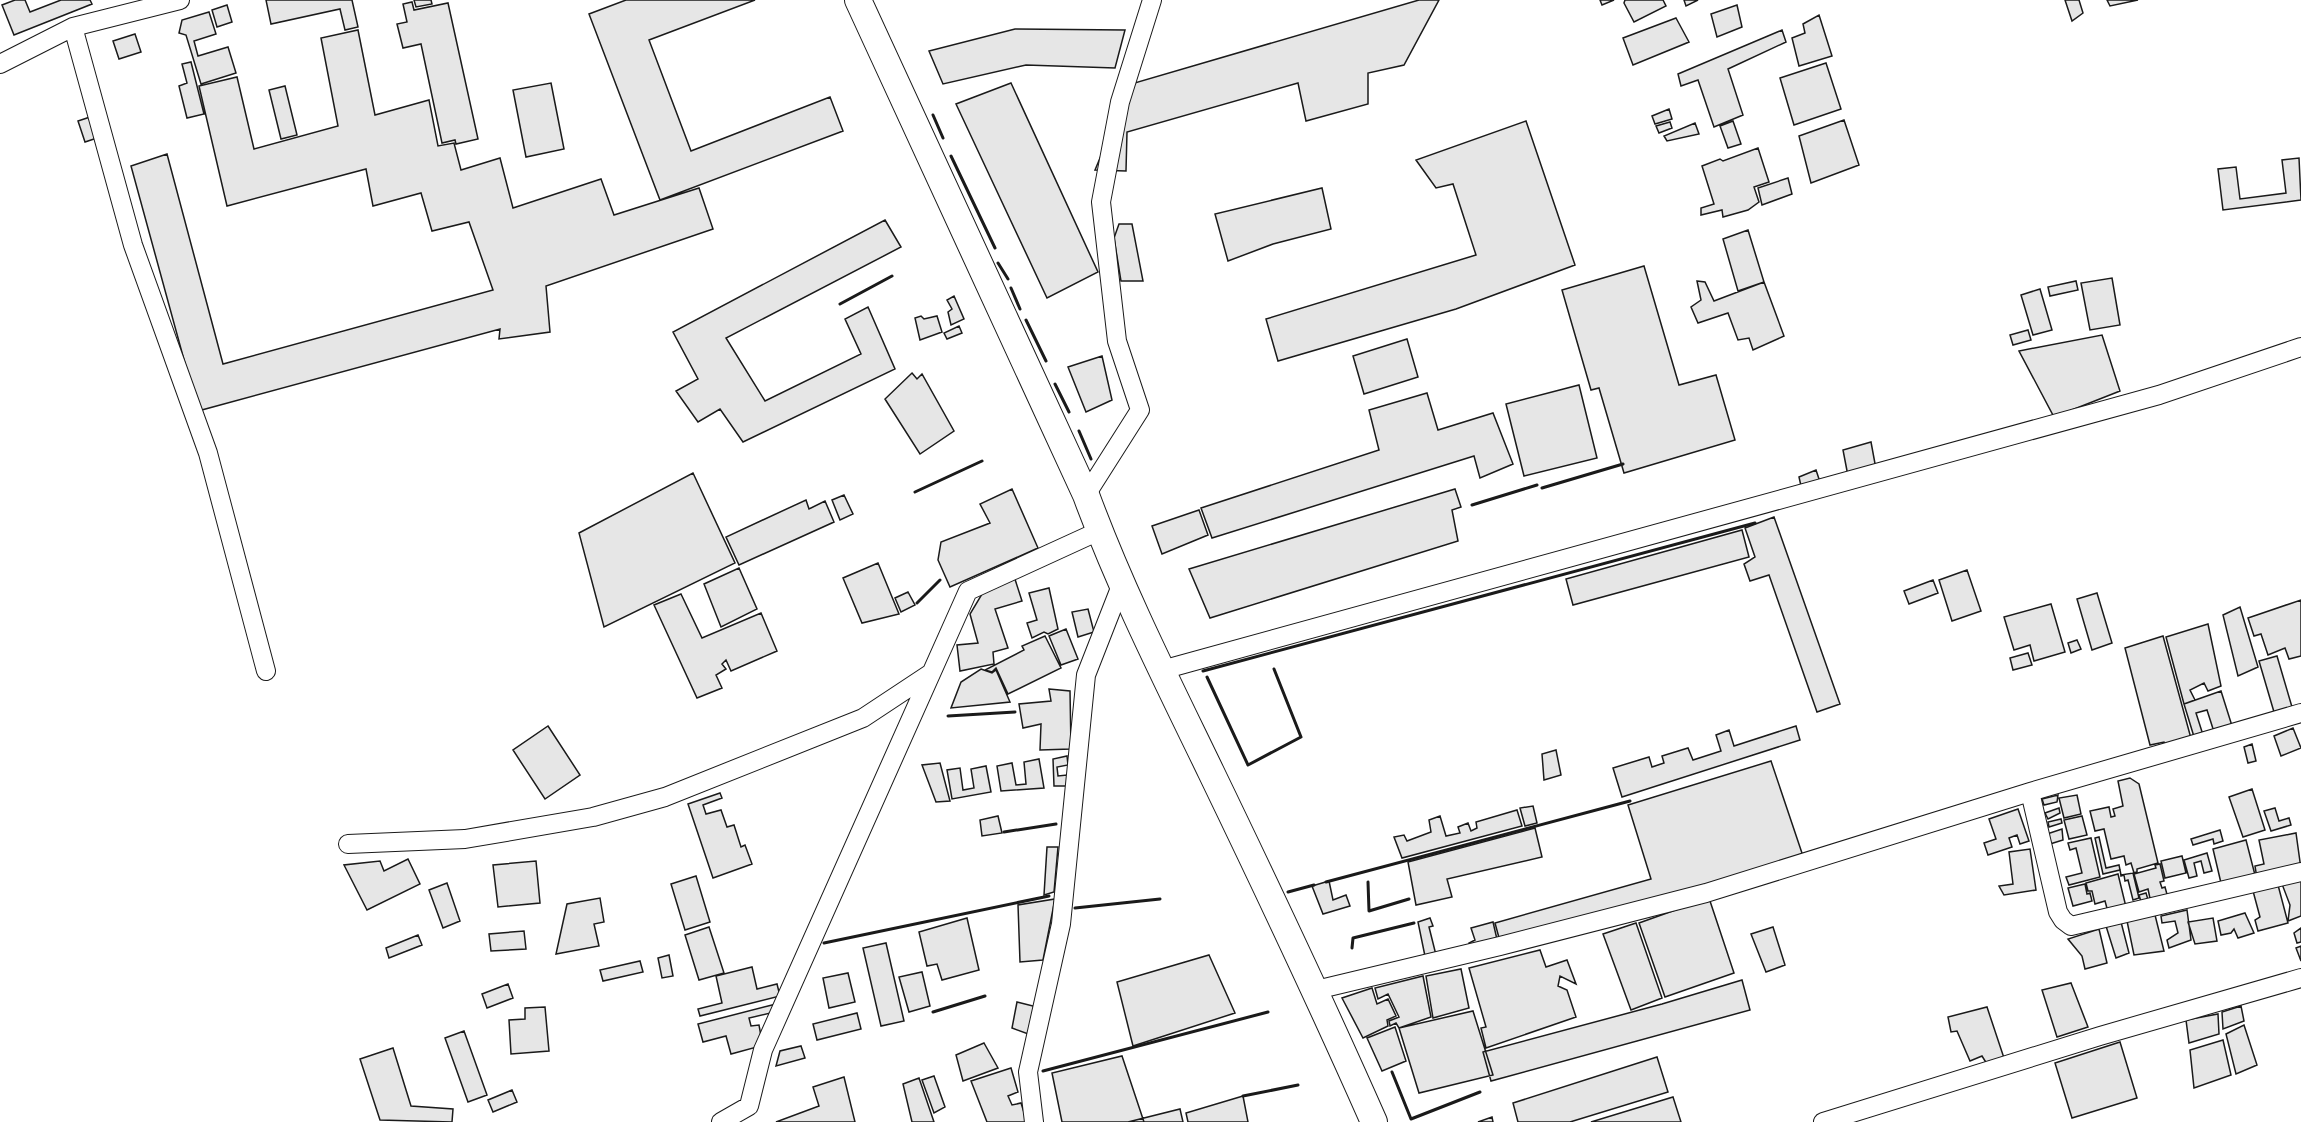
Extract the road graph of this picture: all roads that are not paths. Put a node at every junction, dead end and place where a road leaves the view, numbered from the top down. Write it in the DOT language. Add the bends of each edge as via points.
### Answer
graph roads {
  1 [pos="180,0"];
  2 [pos="858,0"];
  3 [pos="1152,0"];
  4 [pos="74,27"];
  5 [pos="0,64"];
  6 [pos="2301,347"];
  7 [pos="1086,495"];
  8 [pos="1100,531"];
  9 [pos="1122,583"];
  10 [pos="1162,670"];
  11 [pos="266,671"];
  12 [pos="932,673"];
  13 [pos="2301,713"];
  14 [pos="2030,792"];
  15 [pos="348,844"];
  16 [pos="2301,872"];
  17 [pos="2301,978"];
  18 [pos="1316,990"];
  19 [pos="721,1122"];
  20 [pos="1034,1122"];
  21 [pos="1374,1122"];
  22 [pos="1823,1122"];
  1 -- 4 [label="street"];
  2 -- 7 [label="main road"];
  3 -- 7 [label="street" via="1120,102 1101,202 1117,341 1140,411"];
  4 -- 5 [label="street"];
  4 -- 11 [label="street" via="133,245 208,453"];
  6 -- 10 [label="street" via="2158,395"];
  7 -- 8 [label="main road"];
  8 -- 9 [label="main road"];
  8 -- 12 [label="street" via="968,591"];
  9 -- 10 [label="main road"];
  9 -- 20 [label="street" via="1086,675 1061,924 1028,1072"];
  10 -- 18 [label="main road"];
  12 -- 15 [label="street" via="863,718 665,797 593,817 465,839"];
  12 -- 19 [label="street" via="764,1050 750,1106"];
  13 -- 14 [label="street"];
  14 -- 16 [label="street" via="2058,912 2071,926"];
  14 -- 18 [label="street" via="1706,893"];
  17 -- 22 [label="street"];
  18 -- 21 [label="main road"];
}
